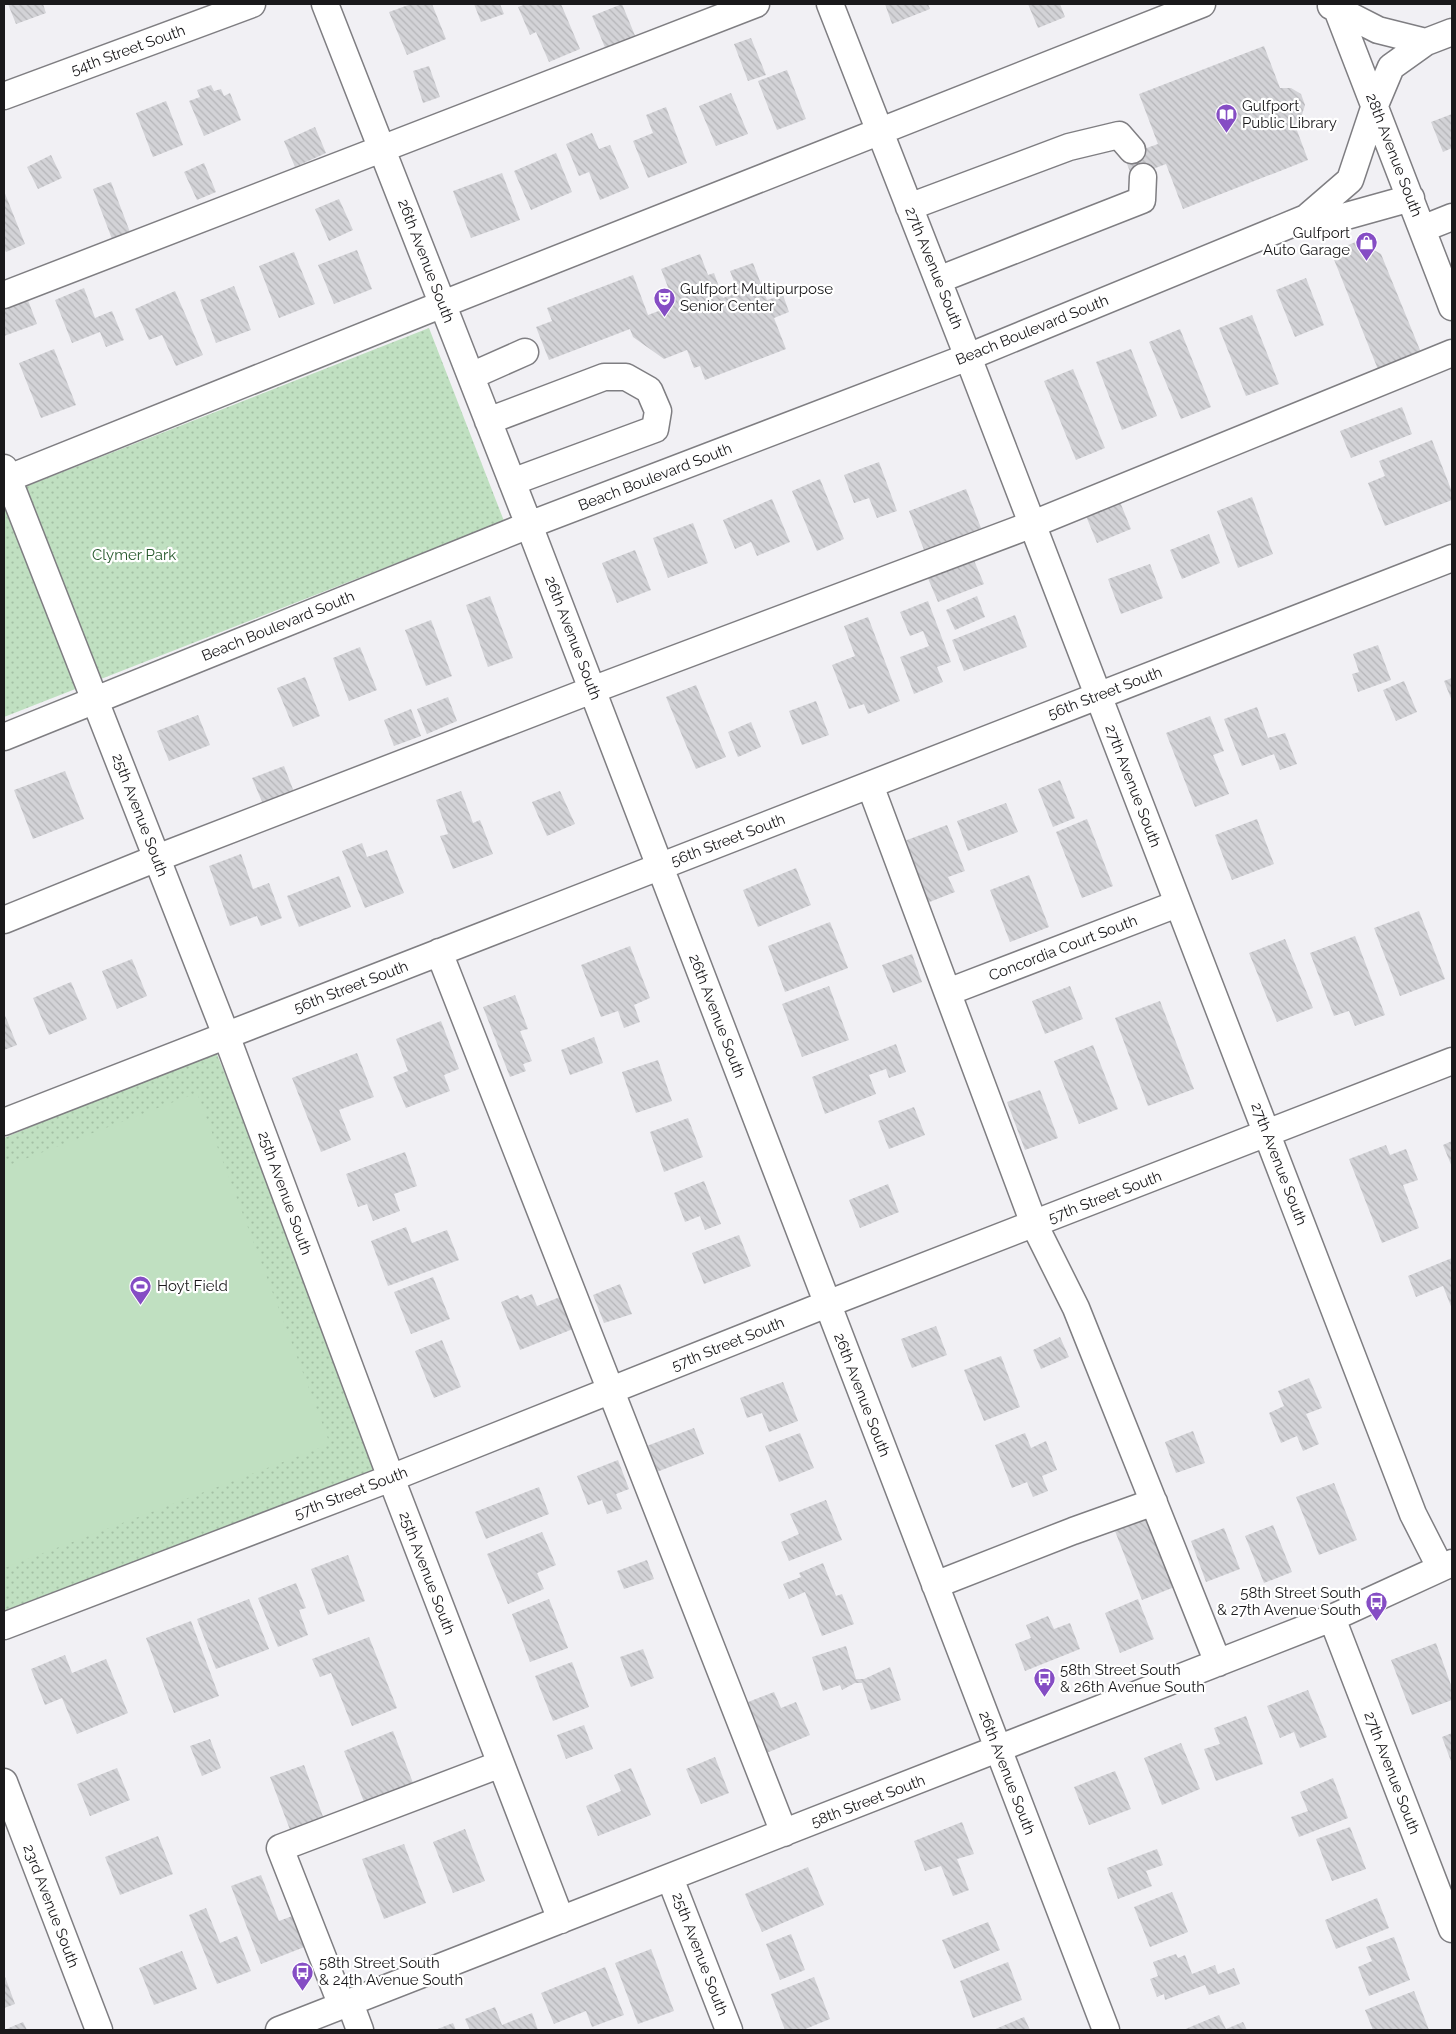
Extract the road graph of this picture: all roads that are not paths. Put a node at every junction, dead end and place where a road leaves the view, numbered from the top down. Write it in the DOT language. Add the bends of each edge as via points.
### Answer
graph roads {
  1 [pos="252,4"];
  2 [pos="325,4"];
  3 [pos="756,4"];
  4 [pos="830,4"];
  5 [pos="1202,4"];
  6 [pos="1333,5"];
  7 [pos="1452,32"];
  8 [pos="1426,42"];
  9 [pos="4,96"];
  10 [pos="1375,106"];
  11 [pos="879,131"];
  12 [pos="382,149"];
  13 [pos="1132,150"];
  14 [pos="1143,177"];
  15 [pos="1411,198"];
  16 [pos="909,207"];
  17 [pos="1452,217"];
  18 [pos="1306,218"];
  19 [pos="1422,229"];
  20 [pos="938,280"];
  21 [pos="4,295"];
  22 [pos="442,304"];
  23 [pos="1452,307"];
  24 [pos="525,352"];
  25 [pos="1452,353"];
  26 [pos="968,357"];
  27 [pos="471,376"];
  28 [pos="488,420"];
  29 [pos="5,476"];
  30 [pos="512,482"];
  31 [pos="1033,524"];
  32 [pos="529,525"];
  33 [pos="1452,558"];
  34 [pos="592,690"];
  35 [pos="1099,696"];
  36 [pos="95,700"];
  37 [pos="4,737"];
  38 [pos="870,785"];
  39 [pos="157,858"];
  40 [pos="660,867"];
  41 [pos="1177,904"];
  42 [pos="4,920"];
  43 [pos="440,952"];
  44 [pos="948,992"];
  45 [pos="226,1035"];
  46 [pos="1452,1061"];
  47 [pos="4,1122"];
  48 [pos="1267,1134"];
  49 [pos="1034,1224"];
  50 [pos="827,1304"];
  51 [pos="610,1391"];
  52 [pos="390,1478"];
  53 [pos="1154,1502"];
  54 [pos="1446,1565"];
  55 [pos="935,1585"];
  56 [pos="1332,1618"];
  57 [pos="4,1626"];
  58 [pos="1218,1663"];
  59 [pos="998,1750"];
  60 [pos="501,1764"];
  61 [pos="4,1782"];
  62 [pos="784,1833"];
  63 [pos="670,1878"];
  64 [pos="561,1920"];
  65 [pos="1452,1929"];
  66 [pos="346,2005"];
  67 [pos="99,2030"];
  68 [pos="279,2030"];
  69 [pos="360,2030"];
  70 [pos="729,2030"];
  71 [pos="1106,2030"];
  1 -- 9 [label="street, 54th Street South"];
  2 -- 12 [label="street, 26th Avenue South"];
  3 -- 12 [label="street"];
  4 -- 11 [label="street, 27th Avenue South"];
  5 -- 11 [label="street"];
  6 -- 8 [label="street" via="1378,30"];
  6 -- 10 [label="street, 28th Avenue South"];
  7 -- 8 [label="street, Beach Boulevard South"];
  8 -- 10 [label="street, Beach Boulevard South" via="1392,67"];
  10 -- 15 [label="street, 28th Avenue South"];
  10 -- 18 [label="street, Beach Boulevard South" via="1350,180"];
  11 -- 16 [label="street, 27th Avenue South"];
  11 -- 22 [label="street"];
  12 -- 21 [label="street"];
  12 -- 22 [label="street, 26th Avenue South"];
  13 -- 16 [label="street" via="1119,135 1069,147"];
  14 -- 20 [label="street" via="1142,200"];
  15 -- 18 [label="street, Beach Boulevard South" via="1332,220"];
  15 -- 19 [label="street, 28th Avenue South"];
  16 -- 20 [label="street, 27th Avenue South"];
  17 -- 19 [label="street"];
  18 -- 26 [label="street, Beach Boulevard South"];
  19 -- 23 [label="street, 28th Avenue South"];
  20 -- 26 [label="street, 27th Avenue South"];
  22 -- 27 [label="street, 26th Avenue South"];
  22 -- 29 [label="street"];
  24 -- 27 [label="street"];
  25 -- 31 [label="street"];
  26 -- 31 [label="street, 27th Avenue South"];
  26 -- 32 [label="street, Beach Boulevard South"];
  27 -- 28 [label="street, 26th Avenue South"];
  28 -- 30 [label="street, 26th Avenue South"];
  28 -- 30 [label="street" via="604,377 626,377 649,390 658,411 655,429"];
  29 -- 36 [label="street, 25th Avenue South"];
  30 -- 32 [label="street, 26th Avenue South"];
  31 -- 34 [label="street"];
  31 -- 35 [label="street, 27th Avenue South"];
  32 -- 34 [label="street, 26th Avenue South"];
  32 -- 36 [label="street, Beach Boulevard South"];
  33 -- 35 [label="street, 56th Street South"];
  34 -- 39 [label="street"];
  34 -- 40 [label="street, 26th Avenue South"];
  35 -- 38 [label="street, 56th Street South"];
  35 -- 41 [label="street, 27th Avenue South"];
  36 -- 37 [label="street, Beach Boulevard South"];
  36 -- 39 [label="street, 25th Avenue South"];
  38 -- 40 [label="street, 56th Street South"];
  38 -- 44 [label="street"];
  39 -- 42 [label="street"];
  39 -- 45 [label="street, 25th Avenue South"];
  40 -- 43 [label="street, 56th Street South"];
  40 -- 50 [label="street, 26th Avenue South"];
  41 -- 44 [label="street, Concordia Court South"];
  41 -- 48 [label="street, 27th Avenue South"];
  43 -- 45 [label="street, 56th Street South"];
  43 -- 51 [label="street"];
  44 -- 49 [label="street"];
  45 -- 47 [label="street, 56th Street South"];
  45 -- 52 [label="street, 25th Avenue South"];
  46 -- 48 [label="street, 57th Street South"];
  48 -- 49 [label="street, 57th Street South"];
  48 -- 54 [label="street, 27th Avenue South" via="1413,1514"];
  49 -- 50 [label="street, 57th Street South"];
  49 -- 53 [label="street" via="1076,1308"];
  50 -- 51 [label="street, 57th Street South"];
  50 -- 55 [label="street, 26th Avenue South"];
  51 -- 52 [label="street, 57th Street South"];
  51 -- 62 [label="street"];
  52 -- 57 [label="street, 57th Street South"];
  52 -- 60 [label="street, 25th Avenue South"];
  53 -- 55 [label="street"];
  53 -- 58 [label="street"];
  54 -- 56 [label="street, 58th Street South"];
  55 -- 59 [label="street, 26th Avenue South"];
  56 -- 58 [label="street, 58th Street South"];
  56 -- 65 [label="street, 27th Avenue South"];
  58 -- 59 [label="street, 58th Street South"];
  59 -- 62 [label="street, 58th Street South"];
  59 -- 71 [label="street, 26th Avenue South"];
  60 -- 64 [label="street, 25th Avenue South"];
  60 -- 66 [label="street" via="280,1848"];
  61 -- 67 [label="street, 23rd Avenue South"];
  62 -- 63 [label="street, 58th Street South"];
  63 -- 64 [label="street, 58th Street South"];
  63 -- 70 [label="street, 25th Avenue South"];
  64 -- 66 [label="street, 58th Street South"];
  66 -- 68 [label="street, 58th Street South"];
  66 -- 69 [label="street"];
}
